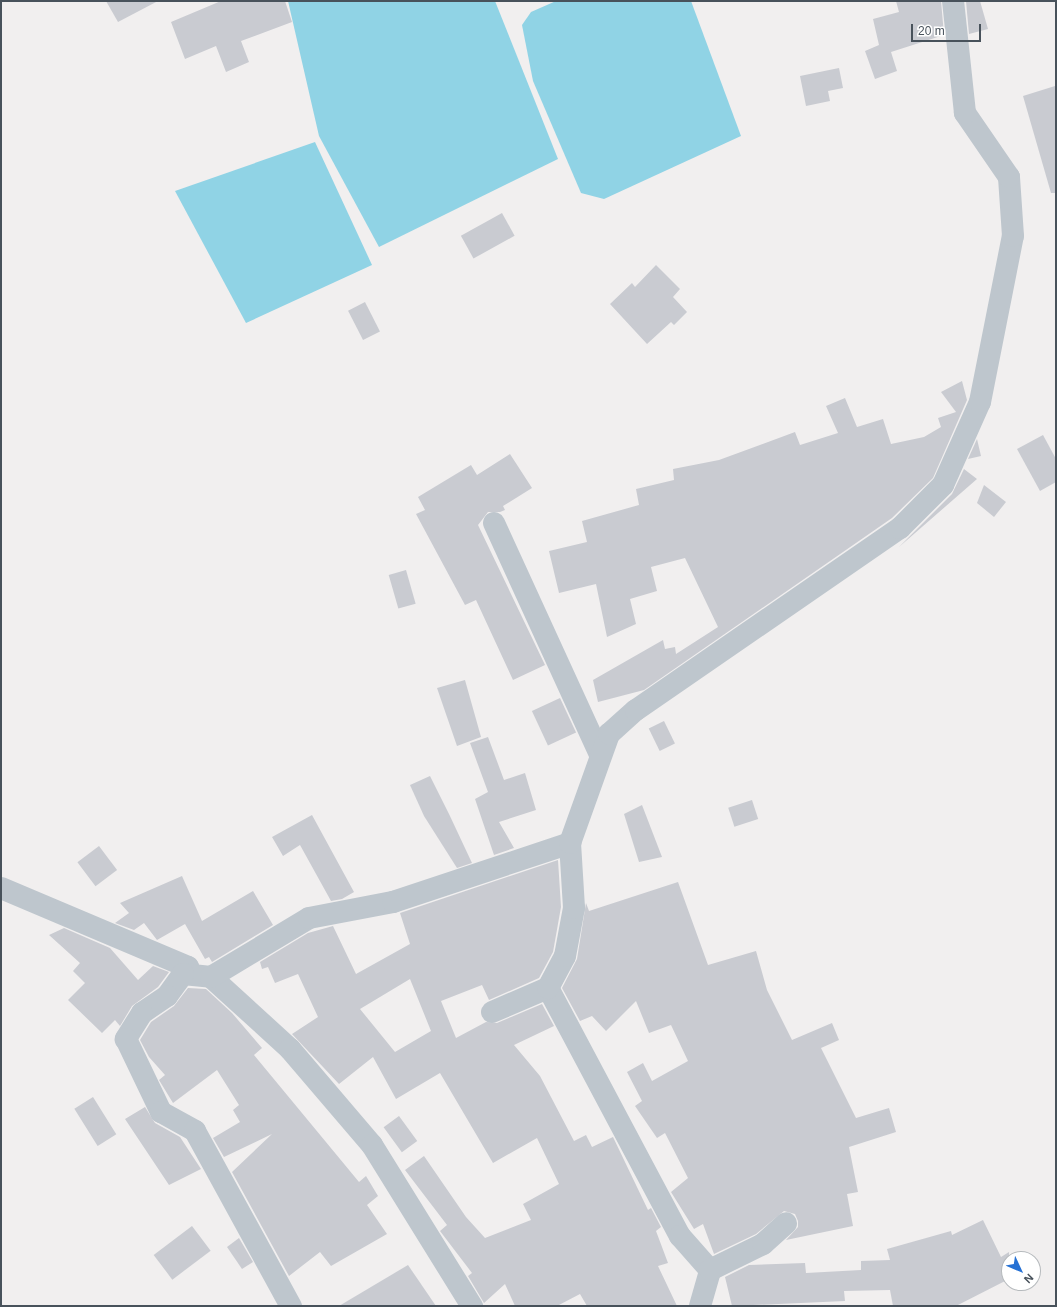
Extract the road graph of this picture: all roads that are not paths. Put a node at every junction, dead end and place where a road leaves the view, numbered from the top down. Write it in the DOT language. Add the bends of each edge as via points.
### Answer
graph roads {
  1 [pos="953,1"];
  2 [pos="494,523"];
  3 [pos="600,755"];
  4 [pos="570,843"];
  5 [pos="1,888"];
  6 [pos="184,974"];
  7 [pos="211,977"];
  8 [pos="548,988"];
  9 [pos="492,1012"];
  10 [pos="786,1223"];
  11 [pos="710,1270"];
  12 [pos="291,1306"];
  13 [pos="472,1306"];
  14 [pos="700,1306"];
  1 -- 3 [label="street" via="965,113 1009,177 1013,236 980,402 943,485 900,528 636,710 608,734"];
  2 -- 3 [label="street"];
  3 -- 4 [label="street"];
  4 -- 7 [label="street" via="393,902 309,918"];
  4 -- 8 [label="street" via="574,908 565,956"];
  5 -- 6 [label="street" via="188,967"];
  6 -- 7 [label="street"];
  6 -- 12 [label="street" via="167,996 142,1014 126,1039 161,1112 195,1131"];
  7 -- 13 [label="street" via="290,1049 372,1145"];
  8 -- 9 [label="street"];
  8 -- 11 [label="street" via="680,1236"];
  10 -- 11 [label="street" via="763,1244"];
  11 -- 14 [label="street"];
}
